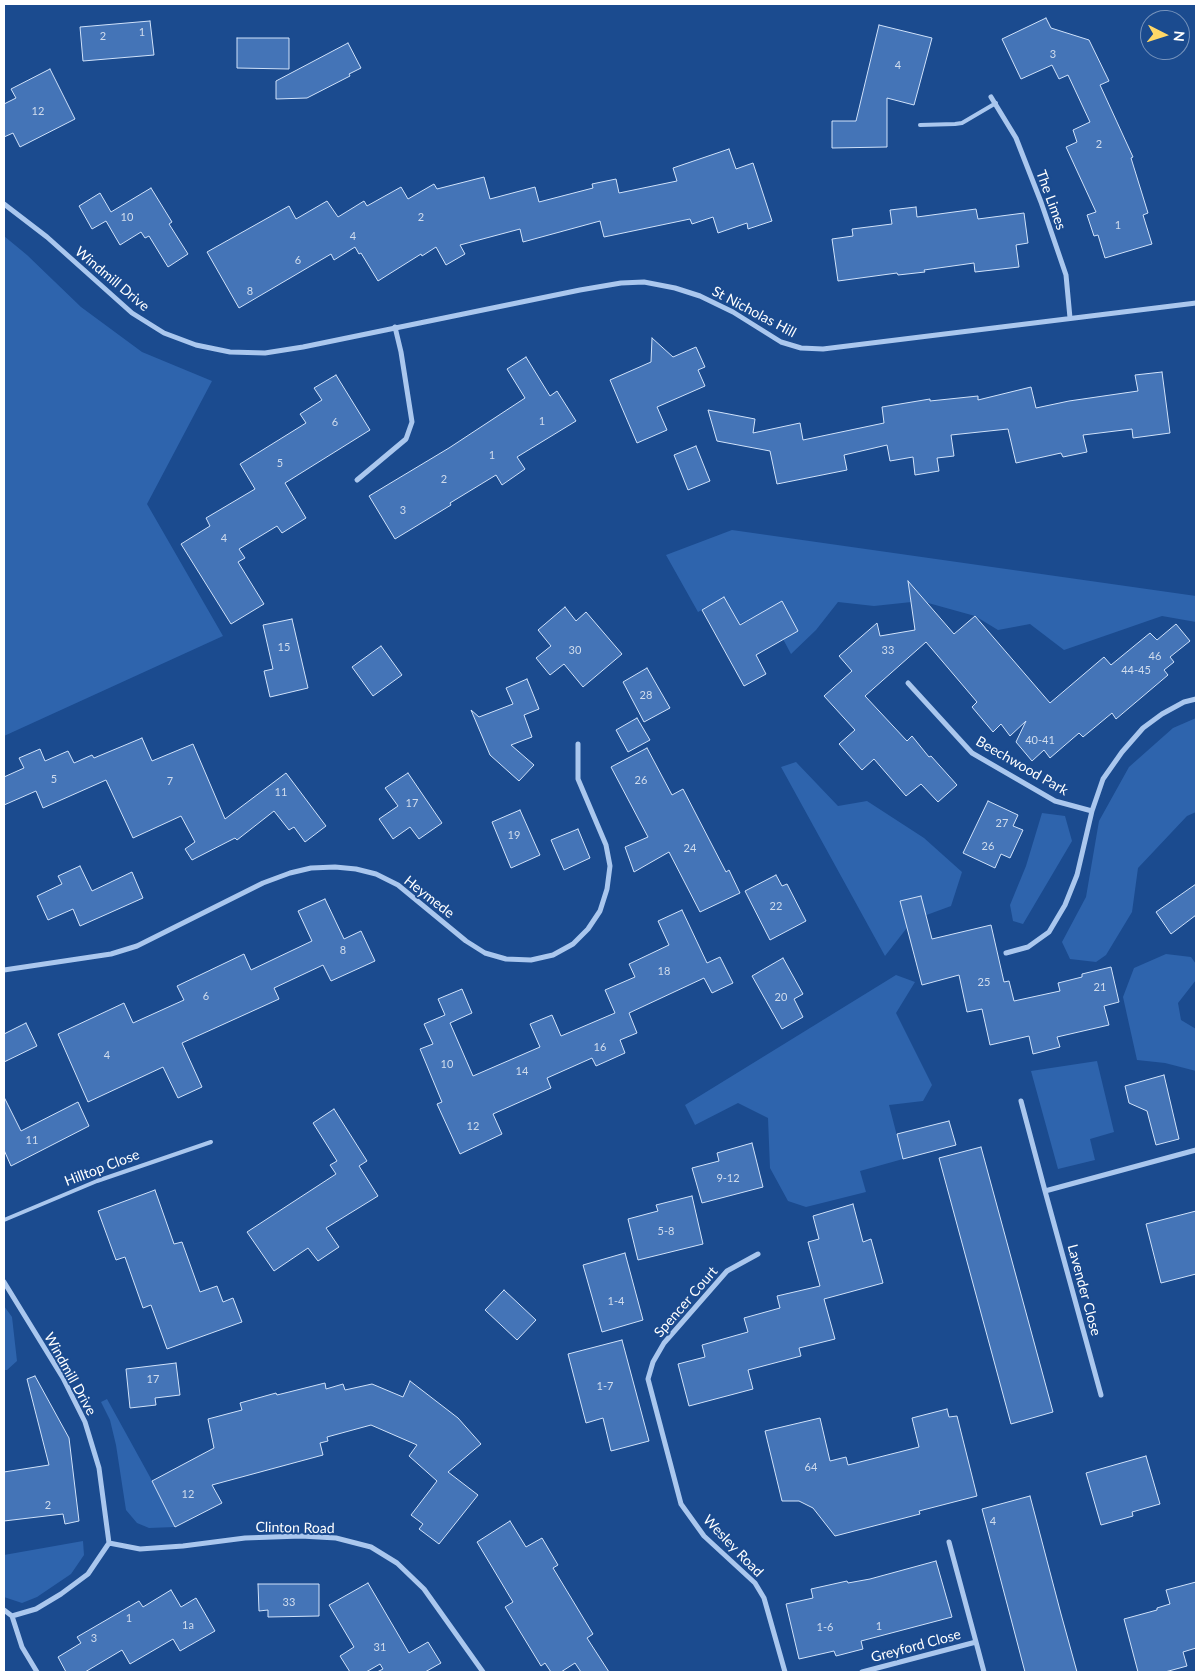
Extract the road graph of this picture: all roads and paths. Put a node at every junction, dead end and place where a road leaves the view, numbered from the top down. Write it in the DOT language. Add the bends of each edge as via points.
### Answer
graph roads {
  1 [pos="991,97"];
  2 [pos="996,103"];
  3 [pos="920,125"];
  4 [pos="4,204"];
  5 [pos="1196,303"];
  6 [pos="1070,318"];
  7 [pos="394,327"];
  8 [pos="357,480"];
  9 [pos="908,683"];
  10 [pos="1196,699"];
  11 [pos="578,744"];
  12 [pos="1092,811"];
  13 [pos="1006,953"];
  14 [pos="4,970"];
  15 [pos="1021,1101"];
  16 [pos="211,1142"];
  17 [pos="1196,1150"];
  18 [pos="1045,1191"];
  19 [pos="4,1220"];
  20 [pos="758,1254"];
  21 [pos="4,1282"];
  22 [pos="648,1379"];
  23 [pos="1100,1395"];
  24 [pos="949,1542"];
  25 [pos="109,1543"];
  26 [pos="4,1610"];
  27 [pos="12,1616"];
  28 [pos="976,1642"];
  29 [pos="37,1672"];
  30 [pos="483,1672"];
  31 [pos="785,1672"];
  32 [pos="862,1672"];
  33 [pos="984,1672"];
  1 -- 2 [label="street, The Limes"];
  2 -- 3 [label="lane" via="962,123"];
  2 -- 6 [label="street, The Limes" via="1016,138 1041,202 1066,275"];
  4 -- 7 [label="street, Windmill Drive" via="47,237 132,313 164,333 196,345 230,352 265,353"];
  5 -- 6 [label="street, St Nicholas Hill"];
  6 -- 7 [label="street, St Nicholas Hill" via="823,349 801,348 781,342 700,296 644,282 580,290"];
  7 -- 8 [label="street" via="412,422 406,439"];
  9 -- 12 [label="street, Beechwood Park" via="972,753 1055,801"];
  10 -- 12 [label="street" via="1162,714 1143,728 1103,779"];
  11 -- 14 [label="street, Heymede" via="578,779 606,845 610,866 600,911 573,944 553,955 530,960 506,959 485,953 398,885 376,874 335,867 311,868 264,883 137,946 110,954"];
  12 -- 13 [label="street" via="1078,875 1065,905 1048,932 1028,948"];
  15 -- 18 [label="street, Lavender Close"];
  16 -- 19 [label="lane, Hilltop Close" via="97,1180"];
  17 -- 18 [label="street"];
  18 -- 23 [label="street, Lavender Close"];
  20 -- 22 [label="street, Spencer Court" via="727,1271 664,1343"];
  21 -- 25 [label="street, Windmill Drive" via="63,1378 85,1422 99,1468"];
  22 -- 31 [label="street, Wesley Road" via="680,1504 704,1536 755,1583 764,1598"];
  24 -- 28 [label="street, Greyford Close"];
  25 -- 27 [label="street" via="88,1574 36,1609"];
  25 -- 30 [label="street, Clinton Road" via="140,1549 244,1538 301,1536 336,1538 371,1547 397,1563 424,1589"];
  26 -- 27 [label="street"];
  27 -- 29 [label="street" via="22,1647"];
  28 -- 32 [label="street, Greyford Close"];
  28 -- 33 [label="street, Greyford Close"];
}
